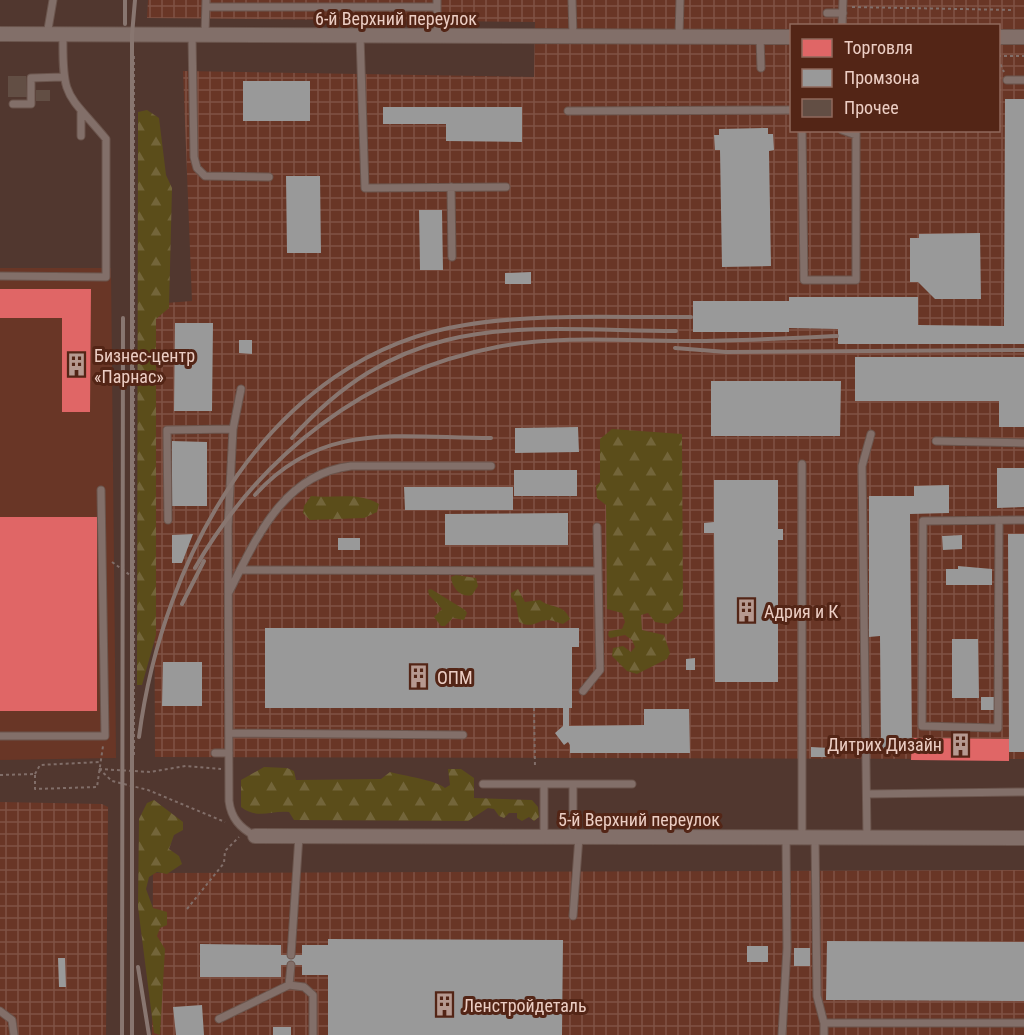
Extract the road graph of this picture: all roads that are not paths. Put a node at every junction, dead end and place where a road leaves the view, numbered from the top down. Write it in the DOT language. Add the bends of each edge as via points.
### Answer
graph roads {
  1 [pos="53,0"];
  2 [pos="572,0"];
  3 [pos="680,0"];
  4 [pos="343,3"];
  5 [pos="206,4"];
  6 [pos="437,4"];
  7 [pos="843,7"];
  8 [pos="827,13"];
  9 [pos="842,24"];
  10 [pos="0,34"];
  11 [pos="47,35"];
  12 [pos="63,35"];
  13 [pos="198,35"];
  14 [pos="360,36"];
  15 [pos="437,36"];
  16 [pos="573,36"];
  17 [pos="678,37"];
  18 [pos="760,37"];
  19 [pos="790,37"];
  20 [pos="1000,37"];
  21 [pos="1024,37"];
  22 [pos="761,68"];
  23 [pos="63,77"];
  24 [pos="1007,80"];
  25 [pos="1024,80"];
  26 [pos="13,104"];
  27 [pos="790,110"];
  28 [pos="568,111"];
  29 [pos="81,113"];
  30 [pos="802,132"];
  31 [pos="856,133"];
  32 [pos="81,136"];
  33 [pos="270,177"];
  34 [pos="451,187"];
  35 [pos="506,187"];
  36 [pos="452,257"];
  37 [pos="0,276"];
  38 [pos="241,389"];
  39 [pos="233,429"];
  40 [pos="871,434"];
  41 [pos="936,441"];
  42 [pos="1024,443"];
  43 [pos="802,464"];
  44 [pos="491,466"];
  45 [pos="101,490"];
  46 [pos="168,520"];
  47 [pos="999,520"];
  48 [pos="1024,520"];
  49 [pos="597,527"];
  50 [pos="240,570"];
  51 [pos="598,571"];
  52 [pos="228,594"];
  53 [pos="583,691"];
  54 [pos="229,733"];
  55 [pos="463,735"];
  56 [pos="0,736"];
  57 [pos="215,753"];
  58 [pos="229,753"];
  59 [pos="483,784"];
  60 [pos="544,784"];
  61 [pos="573,784"];
  62 [pos="632,784"];
  63 [pos="1024,792"];
  64 [pos="867,794"];
  65 [pos="250,834"];
  66 [pos="299,836"];
  67 [pos="544,837"];
  68 [pos="576,837"];
  69 [pos="786,837"];
  70 [pos="809,837"];
  71 [pos="867,837"];
  72 [pos="1024,838"];
  73 [pos="573,916"];
  74 [pos="291,955"];
  75 [pos="291,965"];
  76 [pos="289,985"];
  77 [pos="0,1011"];
  78 [pos="219,1019"];
  79 [pos="824,1023"];
  80 [pos="1024,1023"];
  81 [pos="14,1035"];
  82 [pos="313,1035"];
  83 [pos="782,1035"];
  84 [pos="824,1035"];
  1 -- 11 [label="lane"];
  2 -- 16 [label="lane"];
  3 -- 17 [label="lane" via="683,13"];
  4 -- 5 [label="lane"];
  4 -- 6 [label="lane"];
  5 -- 13 [label="lane"];
  6 -- 15 [label="lane"];
  7 -- 8 [label="lane"];
  7 -- 9 [label="lane"];
  10 -- 11 [label="street, 6-й Верхний переулок"];
  11 -- 12 [label="street, 6-й Верхний переулок"];
  12 -- 13 [label="street, 6-й Верхний переулок"];
  12 -- 23 [label="lane"];
  13 -- 14 [label="street, 6-й Верхний переулок"];
  13 -- 33 [label="lane" via="194,157 197,168 205,176"];
  14 -- 15 [label="street, 6-й Верхний переулок"];
  14 -- 34 [label="lane" via="365,188"];
  15 -- 16 [label="street, 6-й Верхний переулок"];
  16 -- 17 [label="street, 6-й Верхний переулок"];
  17 -- 18 [label="street, 6-й Верхний переулок"];
  18 -- 19 [label="street, 6-й Верхний переулок"];
  18 -- 22 [label="lane"];
  20 -- 21 [label="street"];
  23 -- 26 [label="lane" via="31,78 31,104"];
  23 -- 29 [label="lane" via="67,94"];
  24 -- 25 [label="lane"];
  27 -- 28 [label="lane"];
  29 -- 32 [label="lane"];
  29 -- 37 [label="lane" via="106,139 106,277"];
  30 -- 31 [label="lane" via="804,280 856,280"];
  34 -- 35 [label="lane"];
  34 -- 36 [label="lane"];
  38 -- 39 [label="lane"];
  39 -- 46 [label="lane" via="167,430"];
  39 -- 52 [label="lane"];
  40 -- 64 [label="lane" via="862,466"];
  41 -- 42 [label="lane"];
  43 -- 70 [label="lane"];
  44 -- 50 [label="lane" via="351,466 326,471 300,487 268,520 255,537"];
  45 -- 56 [label="lane" via="105,736"];
  47 -- 47 [label="lane" via="998,728 922,726 923,521"];
  47 -- 48 [label="lane"];
  49 -- 51 [label="lane"];
  50 -- 51 [label="lane"];
  50 -- 52 [label="lane"];
  51 -- 53 [label="lane" via="600,670"];
  52 -- 54 [label="lane"];
  54 -- 55 [label="lane"];
  54 -- 58 [label="lane"];
  57 -- 58 [label="lane"];
  58 -- 65 [label="lane" via="230,809"];
  59 -- 60 [label="lane"];
  60 -- 61 [label="lane"];
  60 -- 67 [label="lane"];
  61 -- 62 [label="lane"];
  61 -- 68 [label="lane"];
  63 -- 64 [label="lane"];
  64 -- 71 [label="lane"];
  65 -- 66 [label="street, 5-й Верхний переулок"];
  66 -- 67 [label="street, 5-й Верхний переулок"];
  66 -- 74 [label="lane"];
  67 -- 68 [label="street, 5-й Верхний переулок"];
  68 -- 69 [label="street, 5-й Верхний переулок"];
  68 -- 73 [label="lane"];
  69 -- 70 [label="street, 5-й Верхний переулок"];
  69 -- 83 [label="lane" via="787,948"];
  70 -- 71 [label="street, 5-й Верхний переулок"];
  70 -- 79 [label="lane" via="817,996"];
  71 -- 72 [label="street, 5-й Верхний переулок"];
  75 -- 76 [label="lane"];
  76 -- 78 [label="lane"];
  76 -- 82 [label="lane" via="304,987 313,995"];
  77 -- 81 [label="lane" via="12,1020"];
  79 -- 80 [label="lane"];
  79 -- 84 [label="lane"];
}
